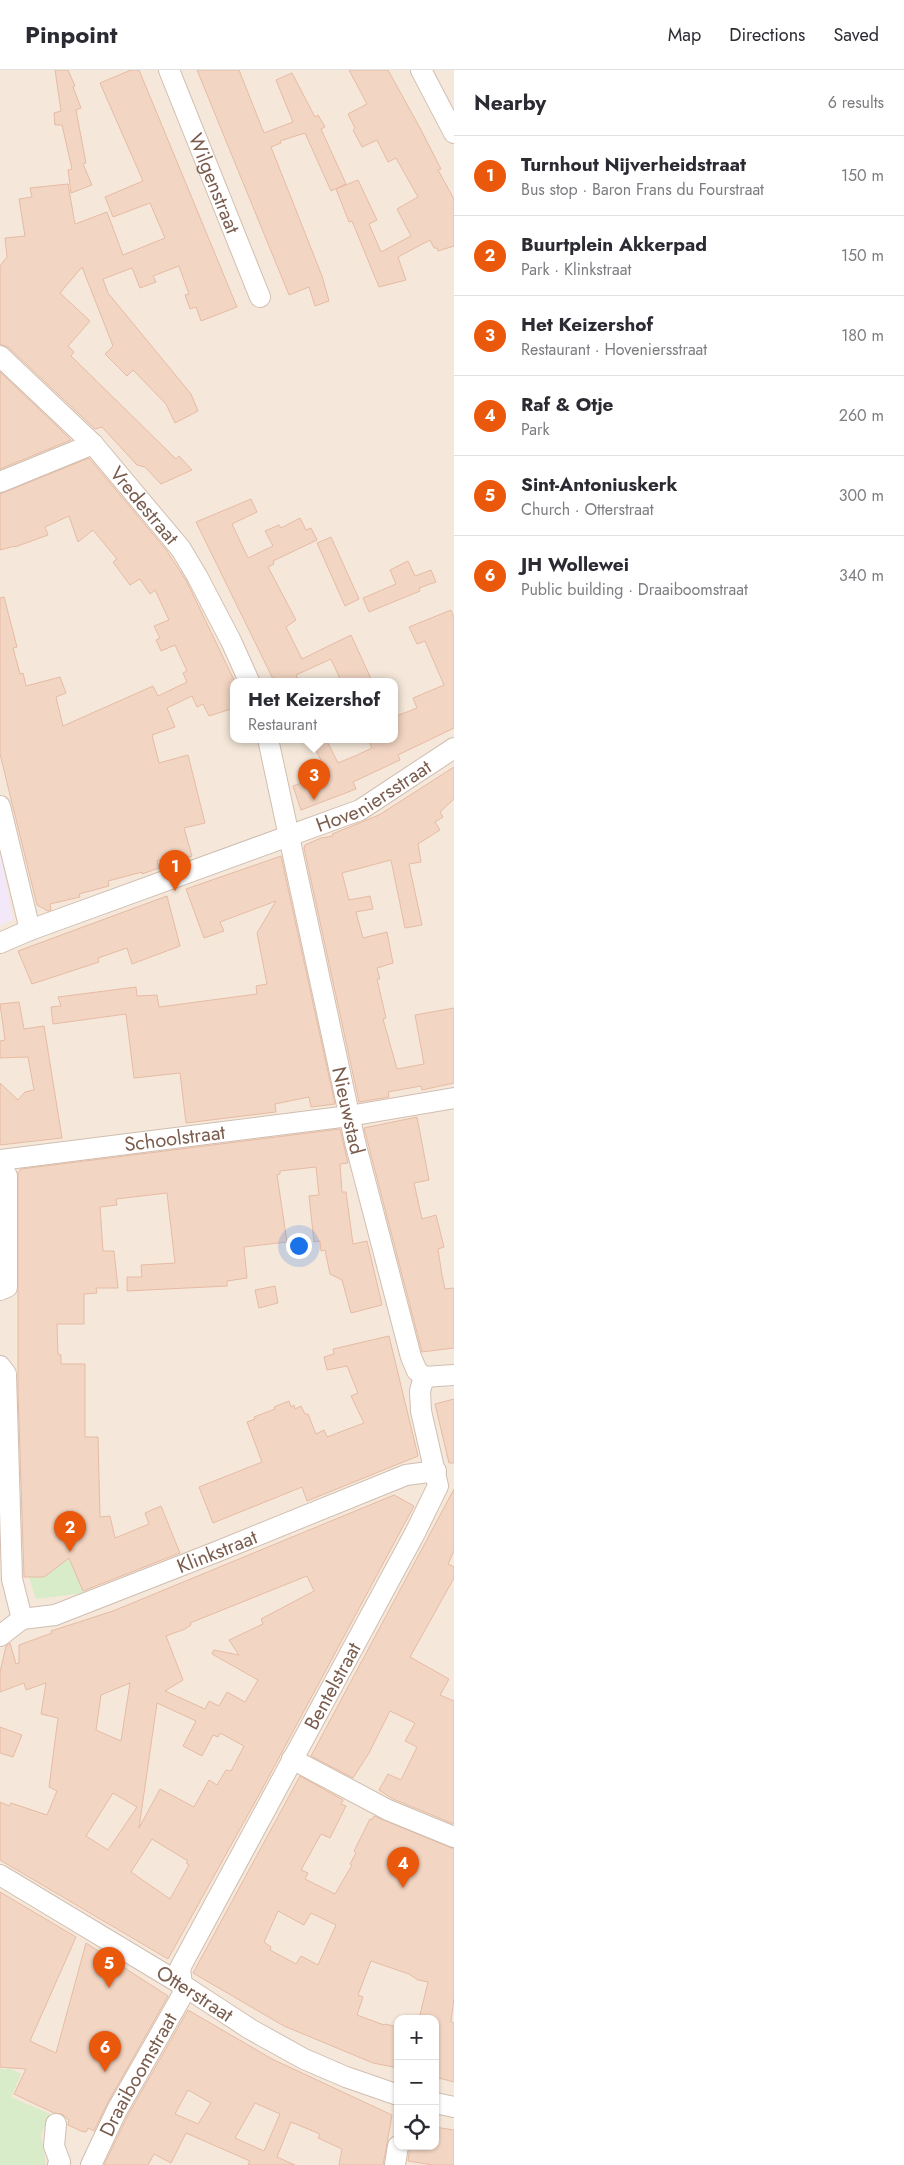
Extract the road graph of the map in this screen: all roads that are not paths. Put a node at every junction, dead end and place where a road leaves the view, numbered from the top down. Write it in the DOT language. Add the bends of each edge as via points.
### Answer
graph roads {
  1 [pos="169,70"];
  2 [pos="421,70"];
  3 [pos="454,133"];
  4 [pos="260,296"];
  5 [pos="0,356"];
  6 [pos="93,444"];
  7 [pos="0,482"];
  8 [pos="248,678"];
  9 [pos="269,743"];
  10 [pos="454,748"];
  11 [pos="0,806"];
  12 [pos="289,837"];
  13 [pos="30,930"];
  14 [pos="0,943"];
  15 [pos="454,1098"];
  16 [pos="349,1116"];
  17 [pos="0,1162"];
  18 [pos="0,1290"];
  19 [pos="0,1366"];
  20 [pos="454,1375"];
  21 [pos="424,1378"];
  22 [pos="436,1471"];
  23 [pos="22,1619"];
  24 [pos="0,1636"];
  25 [pos="292,1759"];
  26 [pos="454,1837"];
  27 [pos="0,1875"];
  28 [pos="181,1984"];
  29 [pos="394,2094"];
  30 [pos="439,2104"];
  31 [pos="454,2107"];
  32 [pos="56,2124"];
  33 [pos="397,2150"];
  34 [pos="58,2165"];
  35 [pos="90,2165"];
  36 [pos="395,2165"];
  1 -- 4 [label="street, Wilgenstraat"];
  2 -- 3 [label="street"];
  5 -- 6 [label="street, Vredestraat"];
  6 -- 7 [label="street"];
  6 -- 8 [label="street, Vredestraat" via="181,549 198,576"];
  9 -- 12 [label="street"];
  10 -- 12 [label="street, Hoveniersstraat" via="360,810"];
  11 -- 13 [label="street"];
  12 -- 13 [label="street, Hoveniersstraat"];
  12 -- 16 [label="street, Nieuwstad"];
  13 -- 14 [label="street, Hoveniersstraat"];
  15 -- 16 [label="street, Schoolstraat"];
  16 -- 17 [label="street, Schoolstraat"];
  16 -- 21 [label="street, Nieuwstad" via="411,1358"];
  17 -- 18 [label="street" via="7,1176 7,1286"];
  19 -- 23 [label="street" via="6,1374 12,1579"];
  20 -- 21 [label="street"];
  21 -- 22 [label="street, Bentelstraat" via="420,1391 421,1411"];
  22 -- 23 [label="street, Klinkstraat" via="406,1474 64,1611"];
  22 -- 25 [label="street, Bentelstraat" via="438,1486 415,1534"];
  23 -- 24 [label="street, Klinkstraat"];
  25 -- 26 [label="street" via="388,1810"];
  25 -- 28 [label="street, Bentelstraat" via="180,1968"];
  27 -- 28 [label="street, Otterstraat"];
  28 -- 29 [label="street, Otterstraat" via="304,2059"];
  28 -- 35 [label="street, Draaiboomstraat" via="183,1994 117,2110"];
  30 -- 31 [label="street"];
  32 -- 34 [label="street" via="54,2146 60,2162"];
  33 -- 36 [label="street"];
}
